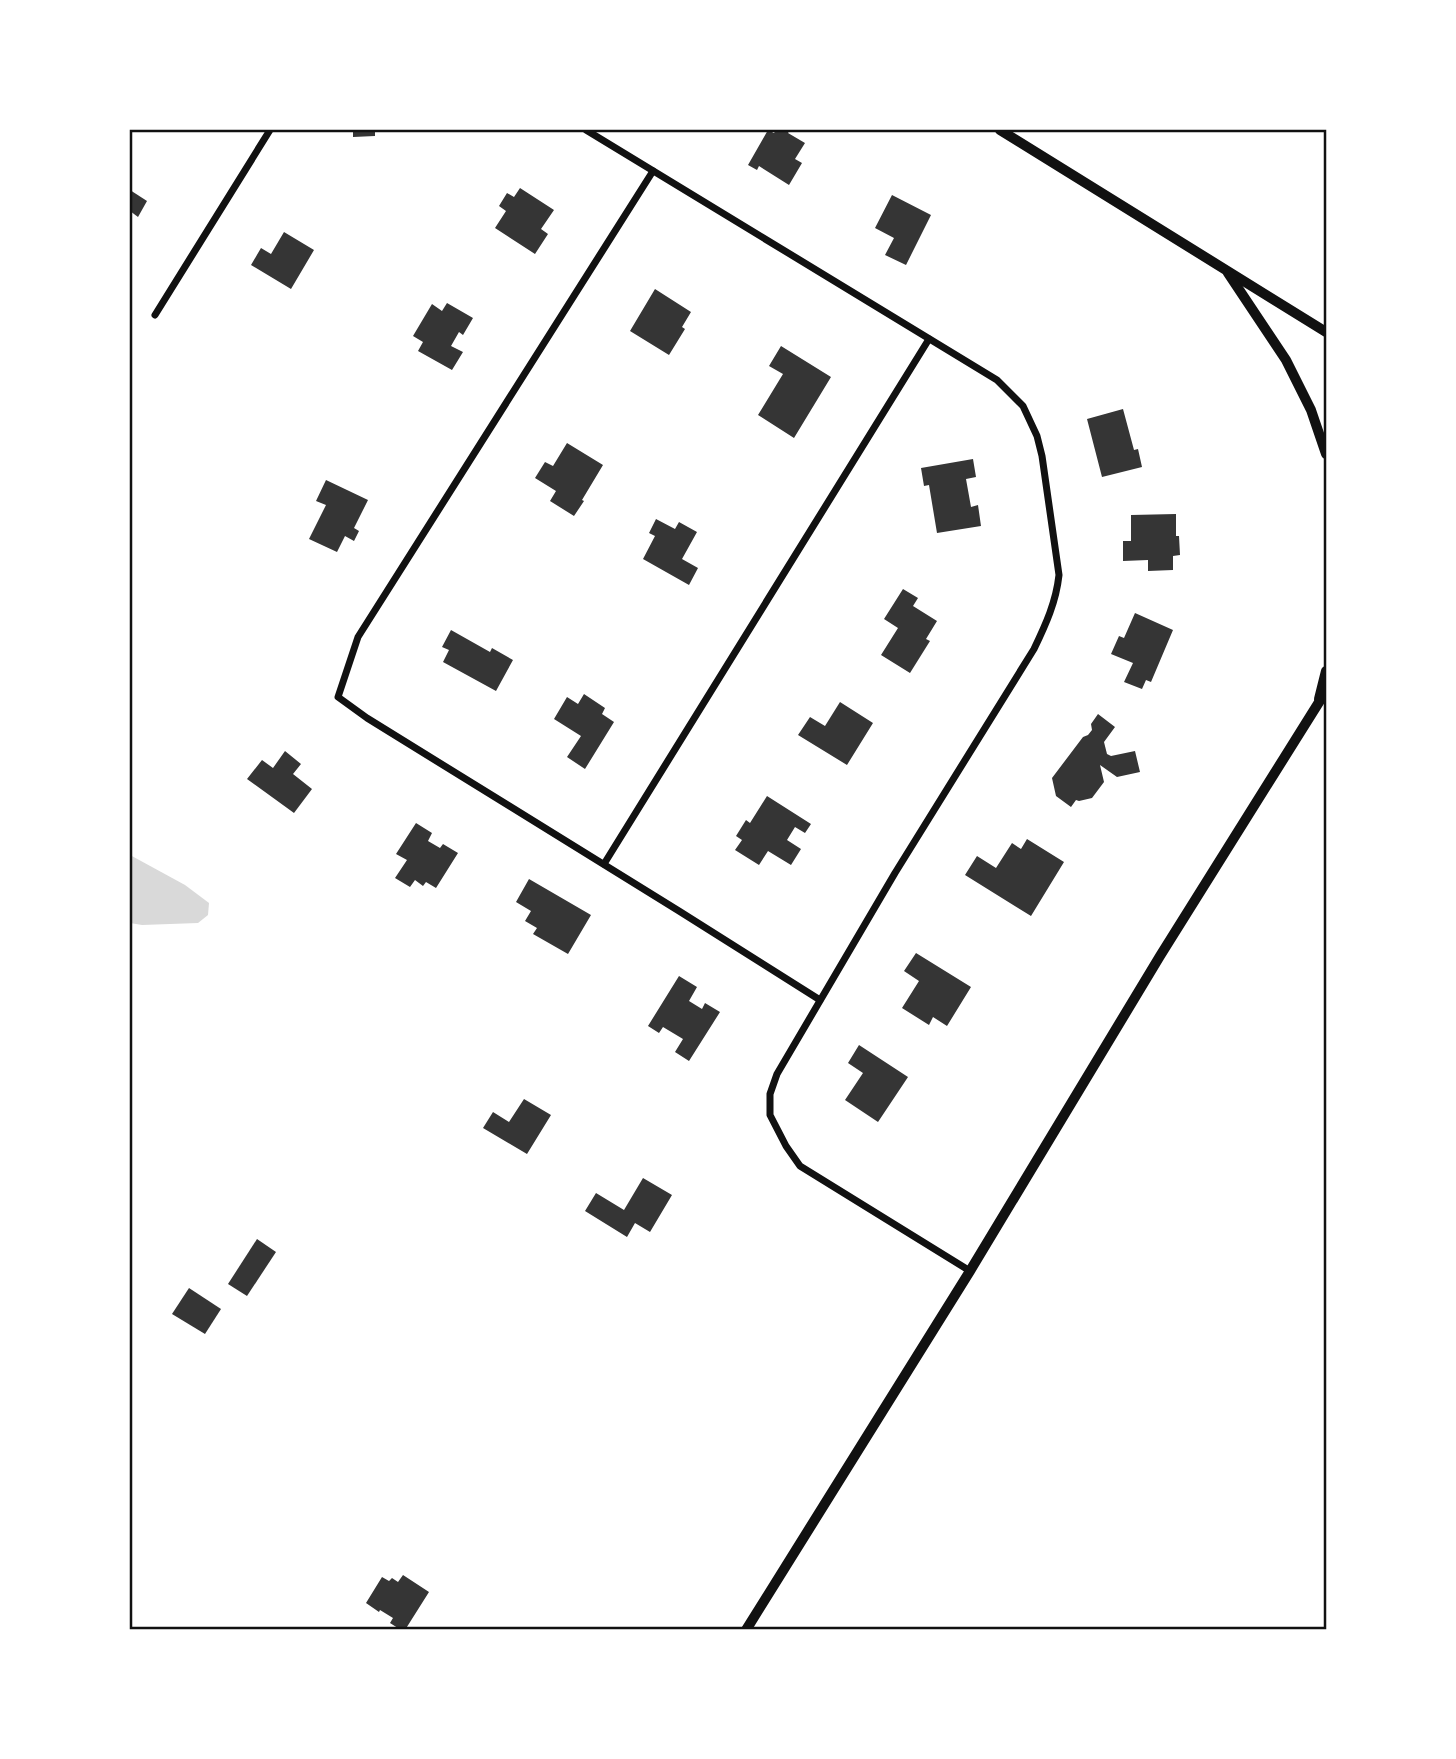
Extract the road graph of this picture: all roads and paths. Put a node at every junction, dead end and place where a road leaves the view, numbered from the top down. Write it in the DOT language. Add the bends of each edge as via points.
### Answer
graph roads {
  1 [pos="270,130"];
  2 [pos="586,130"];
  3 [pos="1000,130"];
  4 [pos="653,172"];
  5 [pos="1225,268"];
  6 [pos="155,315"];
  7 [pos="1326,332"];
  8 [pos="929,339"];
  9 [pos="1326,454"];
  10 [pos="1326,671"];
  11 [pos="1326,691"];
  12 [pos="1318,705"];
  13 [pos="604,864"];
  14 [pos="820,1000"];
  15 [pos="970,1271"];
  16 [pos="746,1629"];
  1 -- 6 [label="street"];
  2 -- 4 [label="street"];
  3 -- 5 [label="street"];
  4 -- 8 [label="street"];
  4 -- 13 [label="street" via="358,637 338,697"];
  5 -- 7 [label="street"];
  5 -- 9 [label="street" via="1286,360"];
  8 -- 13 [label="street"];
  8 -- 14 [label="street" via="997,380 1032,422 1055,542 1057,594 1034,649"];
  10 -- 12 [label="street"];
  11 -- 12 [label="street"];
  12 -- 15 [label="street"];
  13 -- 14 [label="street"];
  14 -- 15 [label="street" via="769,1094 770,1115 786,1146 800,1166"];
  15 -- 16 [label="street"];
}
